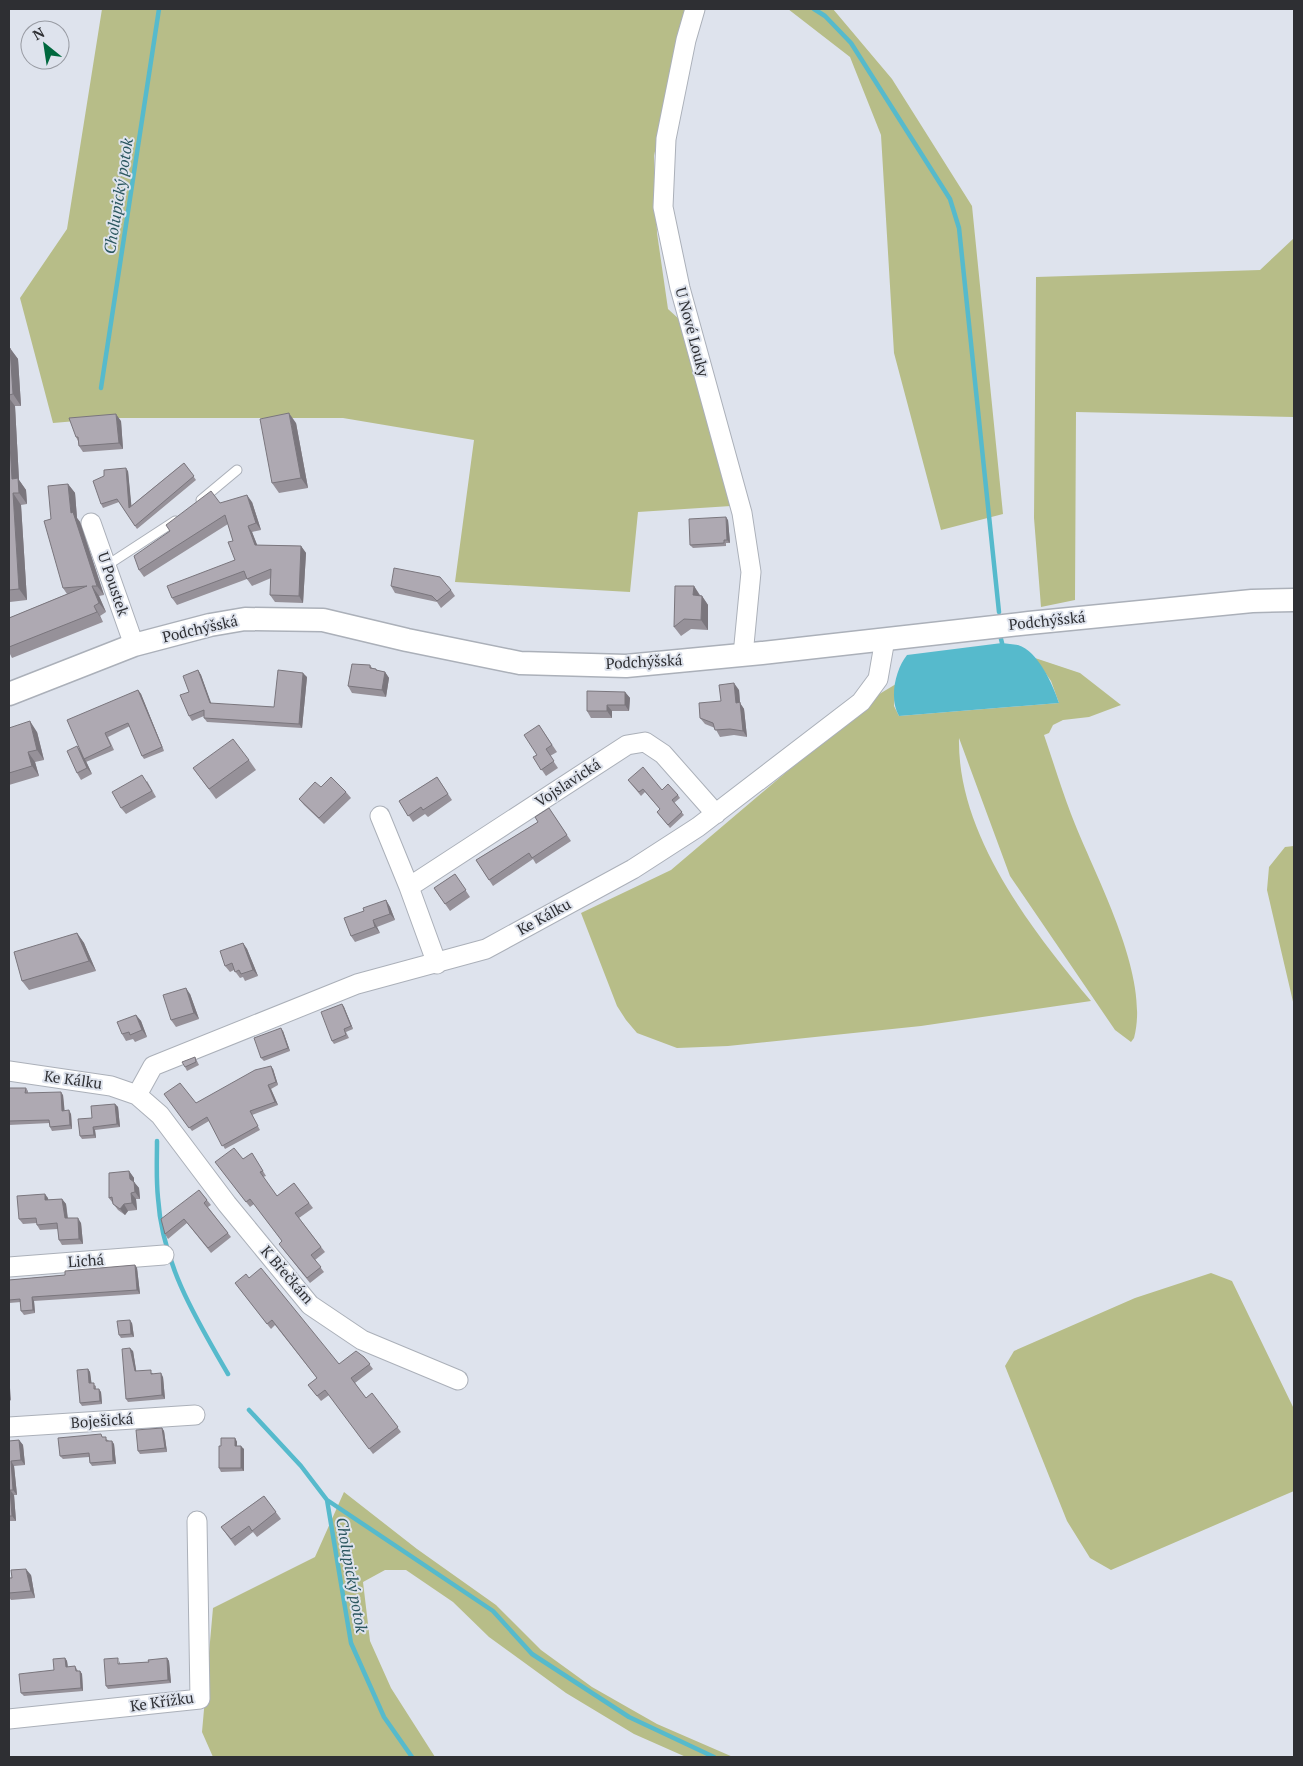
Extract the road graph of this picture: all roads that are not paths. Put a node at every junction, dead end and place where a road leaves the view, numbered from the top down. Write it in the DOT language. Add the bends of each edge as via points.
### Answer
graph roads {
  1 [pos="695,9"];
  2 [pos="237,470"];
  3 [pos="193,506"];
  4 [pos="179,517"];
  5 [pos="91,523"];
  6 [pos="106,566"];
  7 [pos="1294,600"];
  8 [pos="885,639"];
  9 [pos="134,645"];
  10 [pos="743,655"];
  11 [pos="12,691"];
  12 [pos="716,814"];
  13 [pos="380,816"];
  14 [pos="409,887"];
  15 [pos="437,964"];
  16 [pos="9,1071"];
  17 [pos="137,1095"];
  18 [pos="160,1115"];
  19 [pos="164,1255"];
  20 [pos="9,1267"];
  21 [pos="458,1380"];
  22 [pos="195,1415"];
  23 [pos="9,1428"];
  24 [pos="197,1521"];
  25 [pos="9,1719"];
  1 -- 10 [label="street, U Nové Louky" via="666,139 663,207 680,288 748,545 751,572"];
  2 -- 3 [label="lane"];
  4 -- 6 [label="lane"];
  5 -- 6 [label="street, U Poustek"];
  6 -- 9 [label="street, U Poustek"];
  7 -- 8 [label="street, Podchýšská" via="1252,601"];
  8 -- 10 [label="street, Podchýšská"];
  8 -- 12 [label="street, Ke Kálku" via="878,679 861,702"];
  9 -- 10 [label="street, Podchýšská" via="210,625 255,619 324,620 520,663 626,666"];
  9 -- 11 [label="street, Podchýšská"];
  12 -- 14 [label="street, Vojslavická" via="663,754 645,742 626,745"];
  12 -- 15 [label="street, Ke Kálku" via="633,869 486,949"];
  13 -- 14 [label="street"];
  14 -- 15 [label="street"];
  15 -- 17 [label="street, Ke Kálku" via="357,984 153,1066"];
  16 -- 17 [label="street, Ke Kálku" via="111,1086"];
  17 -- 18 [label="street, Ke Kálku"];
  18 -- 21 [label="street, K Břečkám" via="227,1204 310,1304 362,1340"];
  19 -- 20 [label="street, Lichá"];
  22 -- 23 [label="street, Boješická"];
  24 -- 25 [label="street, Ke Křížku" via="200,1699"];
}
